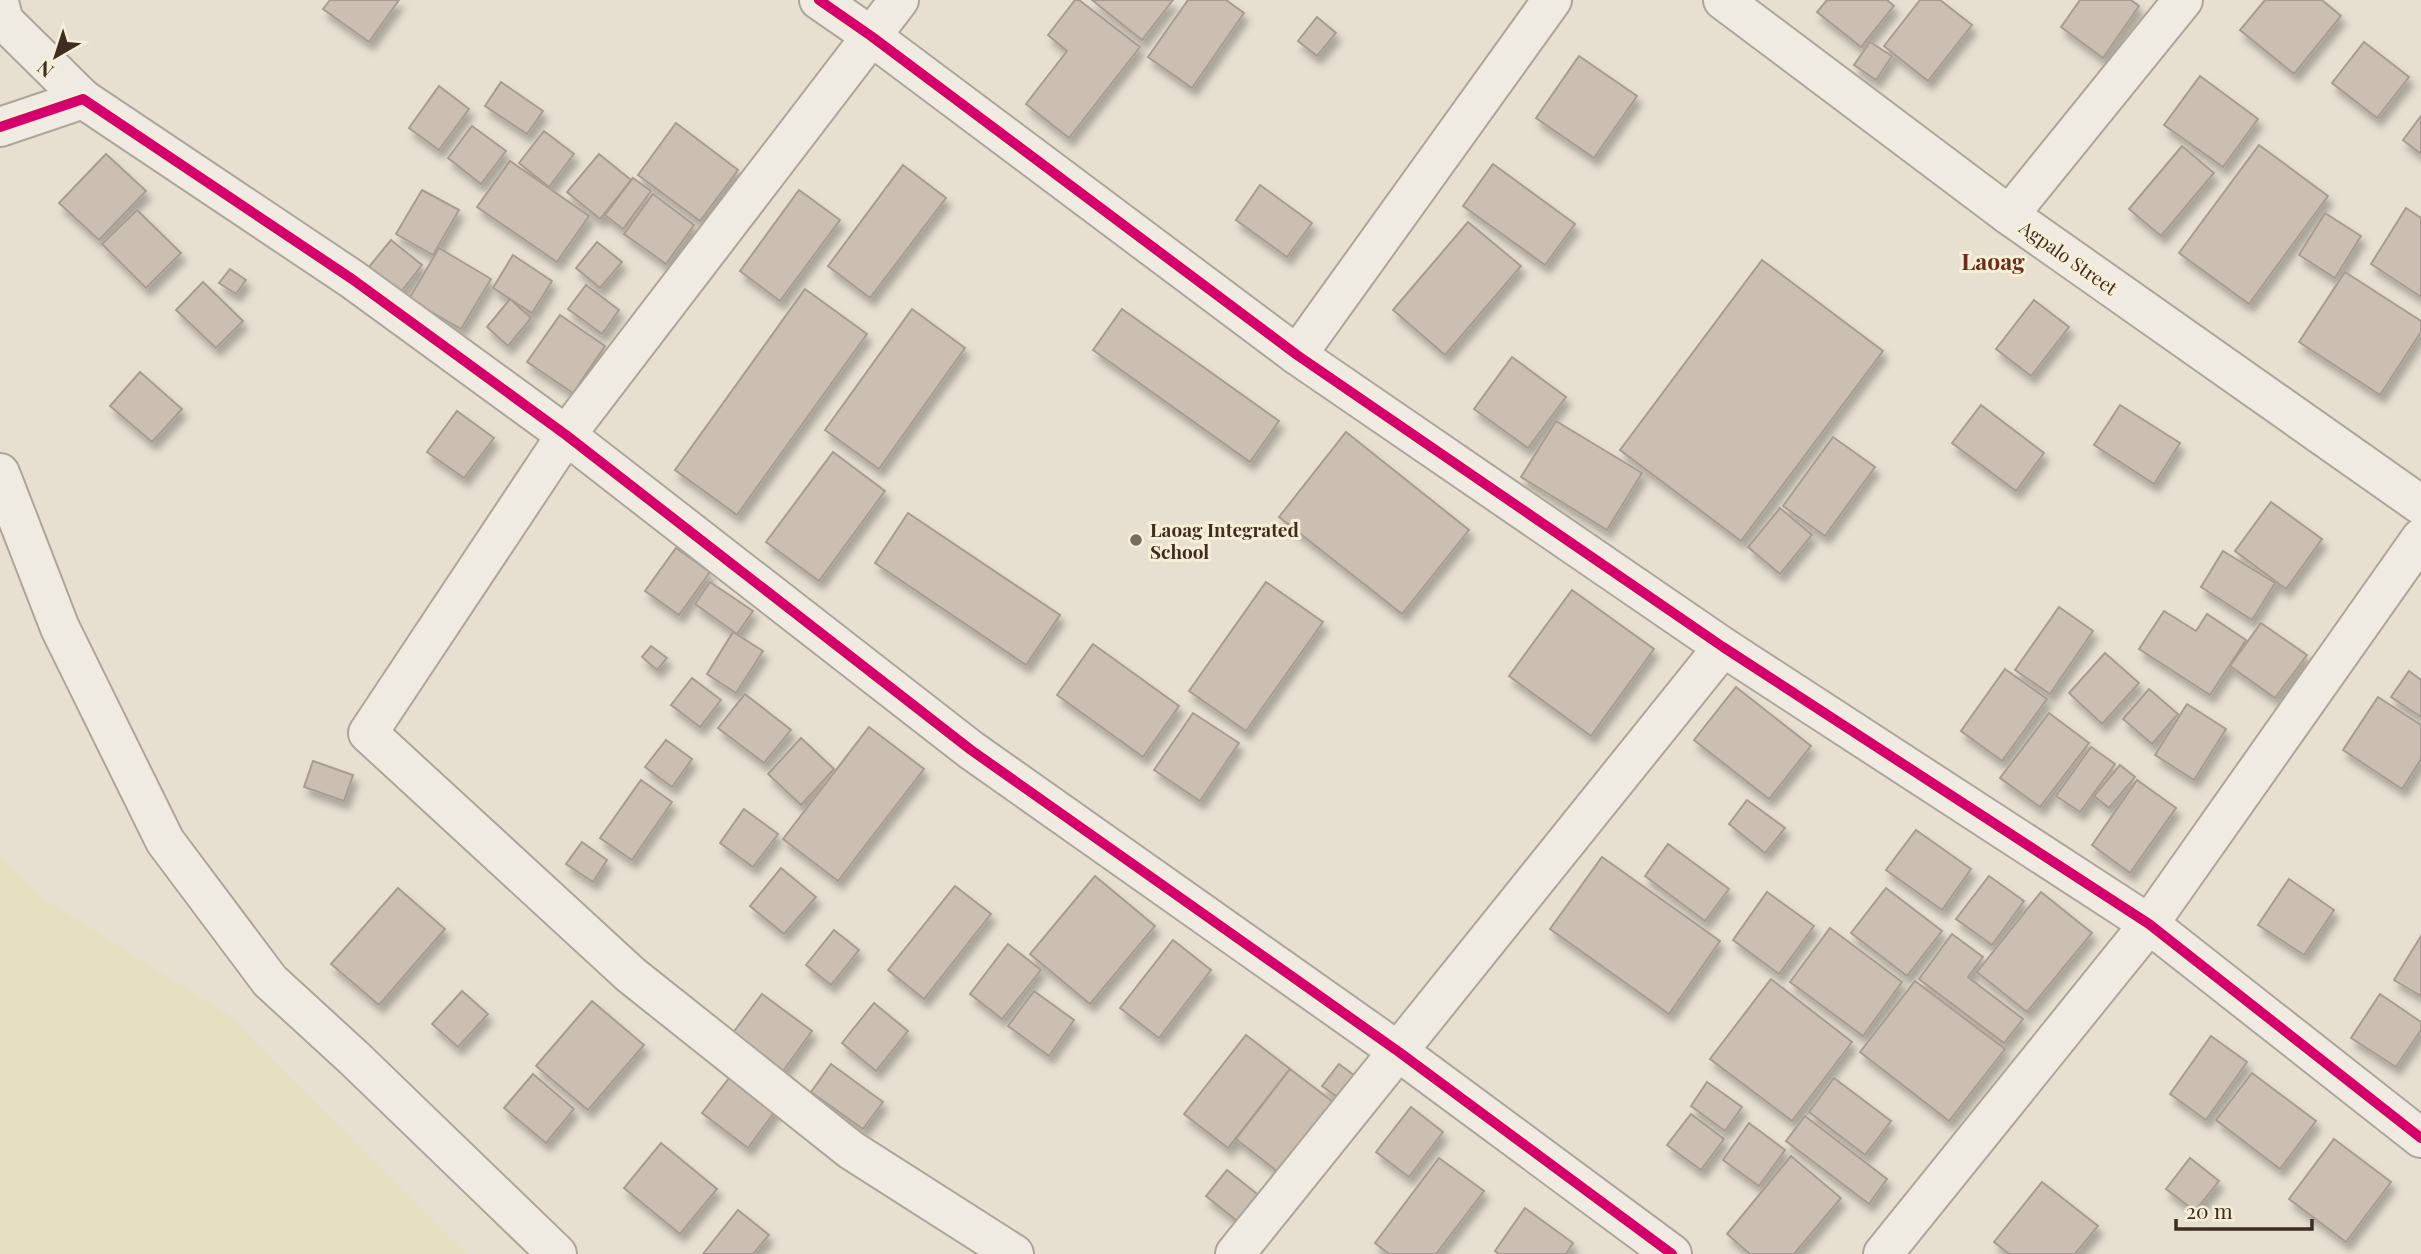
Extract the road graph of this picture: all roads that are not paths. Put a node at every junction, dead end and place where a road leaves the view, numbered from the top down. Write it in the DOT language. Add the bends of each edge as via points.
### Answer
graph roads {
  1 [pos="820,0"];
  2 [pos="899,0"];
  3 [pos="1552,0"];
  4 [pos="1723,0"];
  5 [pos="2183,0"];
  6 [pos="0,6"];
  7 [pos="872,36"];
  8 [pos="83,99"];
  9 [pos="0,127"];
  10 [pos="2010,215"];
  11 [pos="1297,355"];
  12 [pos="566,435"];
  13 [pos="0,472"];
  14 [pos="2421,505"];
  15 [pos="2421,538"];
  16 [pos="1723,647"];
  17 [pos="2149,924"];
  18 [pos="1399,1052"];
  19 [pos="2421,1138"];
  20 [pos="557,1254"];
  21 [pos="1014,1254"];
  22 [pos="1235,1254"];
  23 [pos="1672,1254"];
  24 [pos="1884,1254"];
  1 -- 7 [label="street"];
  2 -- 7 [label="street"];
  3 -- 11 [label="street"];
  4 -- 10 [label="street, Agpalo Street"];
  5 -- 10 [label="street"];
  6 -- 8 [label="street" via="4,21"];
  7 -- 11 [label="street"];
  7 -- 12 [label="street"];
  8 -- 9 [label="street"];
  8 -- 12 [label="street" via="352,279"];
  10 -- 14 [label="street, Agpalo Street"];
  11 -- 16 [label="street"];
  12 -- 18 [label="street" via="971,750"];
  12 -- 21 [label="street" via="368,733 631,975 851,1150"];
  13 -- 20 [label="street" via="60,628 166,841 270,981"];
  15 -- 17 [label="street"];
  16 -- 17 [label="street"];
  16 -- 18 [label="street"];
  17 -- 19 [label="street"];
  17 -- 24 [label="street"];
  18 -- 22 [label="street"];
  18 -- 23 [label="street"];
}
